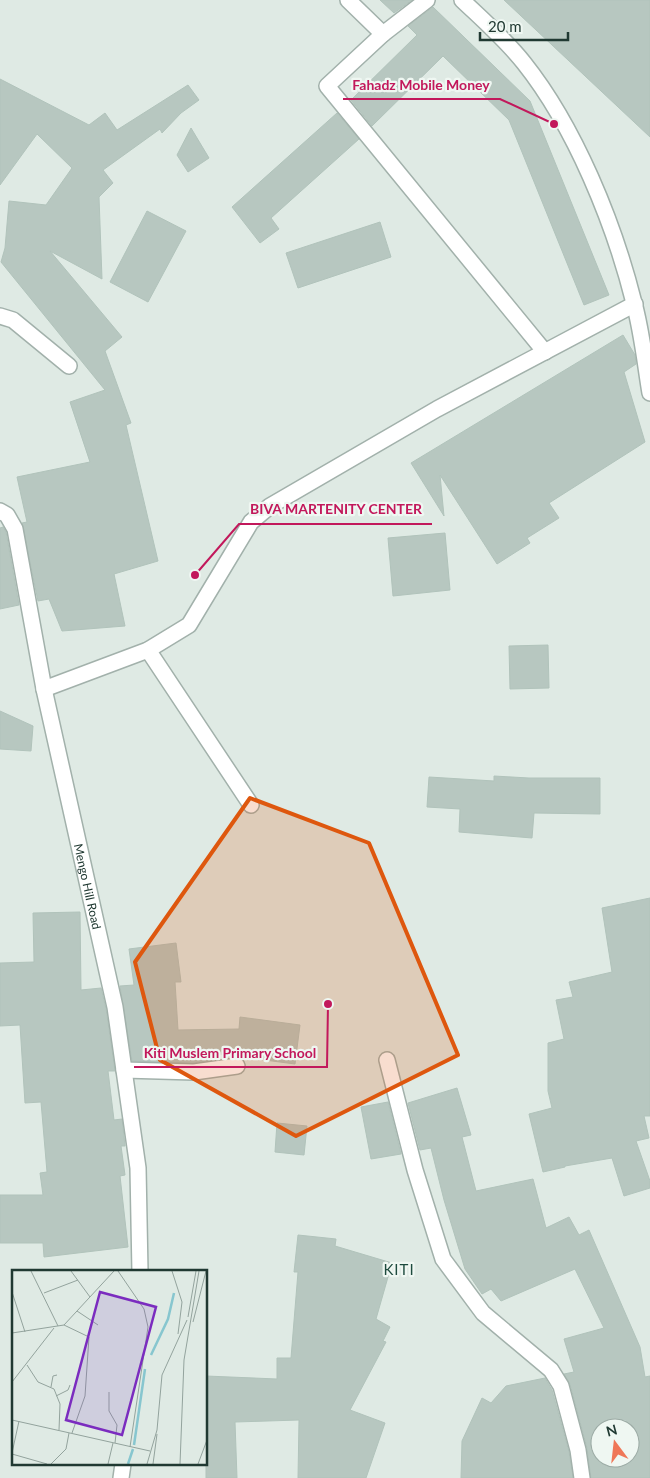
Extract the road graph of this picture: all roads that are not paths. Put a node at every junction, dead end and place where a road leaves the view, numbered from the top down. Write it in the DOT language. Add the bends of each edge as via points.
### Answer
graph roads {
  1 [pos="348,0"];
  2 [pos="427,0"];
  3 [pos="462,0"];
  4 [pos="383,34"];
  5 [pos="635,304"];
  6 [pos="0,316"];
  7 [pos="545,352"];
  8 [pos="68,366"];
  9 [pos="650,393"];
  10 [pos="0,510"];
  11 [pos="148,650"];
  12 [pos="44,689"];
  13 [pos="251,805"];
  14 [pos="387,1060"];
  15 [pos="237,1066"];
  16 [pos="124,1070"];
  17 [pos="140,1270"];
  18 [pos="582,1478"];
  1 -- 4 [label="street"];
  2 -- 4 [label="street"];
  3 -- 5 [label="street" via="523,62 560,115 618,246"];
  4 -- 7 [label="street" via="327,86"];
  5 -- 7 [label="street"];
  5 -- 9 [label="street"];
  6 -- 8 [label="street" via="13,320"];
  7 -- 11 [label="street" via="437,409 270,506 251,522 189,625"];
  10 -- 12 [label="street, Mengo Hill Road" via="15,529"];
  11 -- 12 [label="street"];
  11 -- 13 [label="street"];
  12 -- 16 [label="street, Mengo Hill Road" via="115,1007"];
  14 -- 18 [label="street" via="442,1259 483,1313 558,1379 578,1450"];
  15 -- 16 [label="street" via="194,1072"];
  16 -- 17 [label="street, Mengo Hill Road" via="138,1168"];
}
